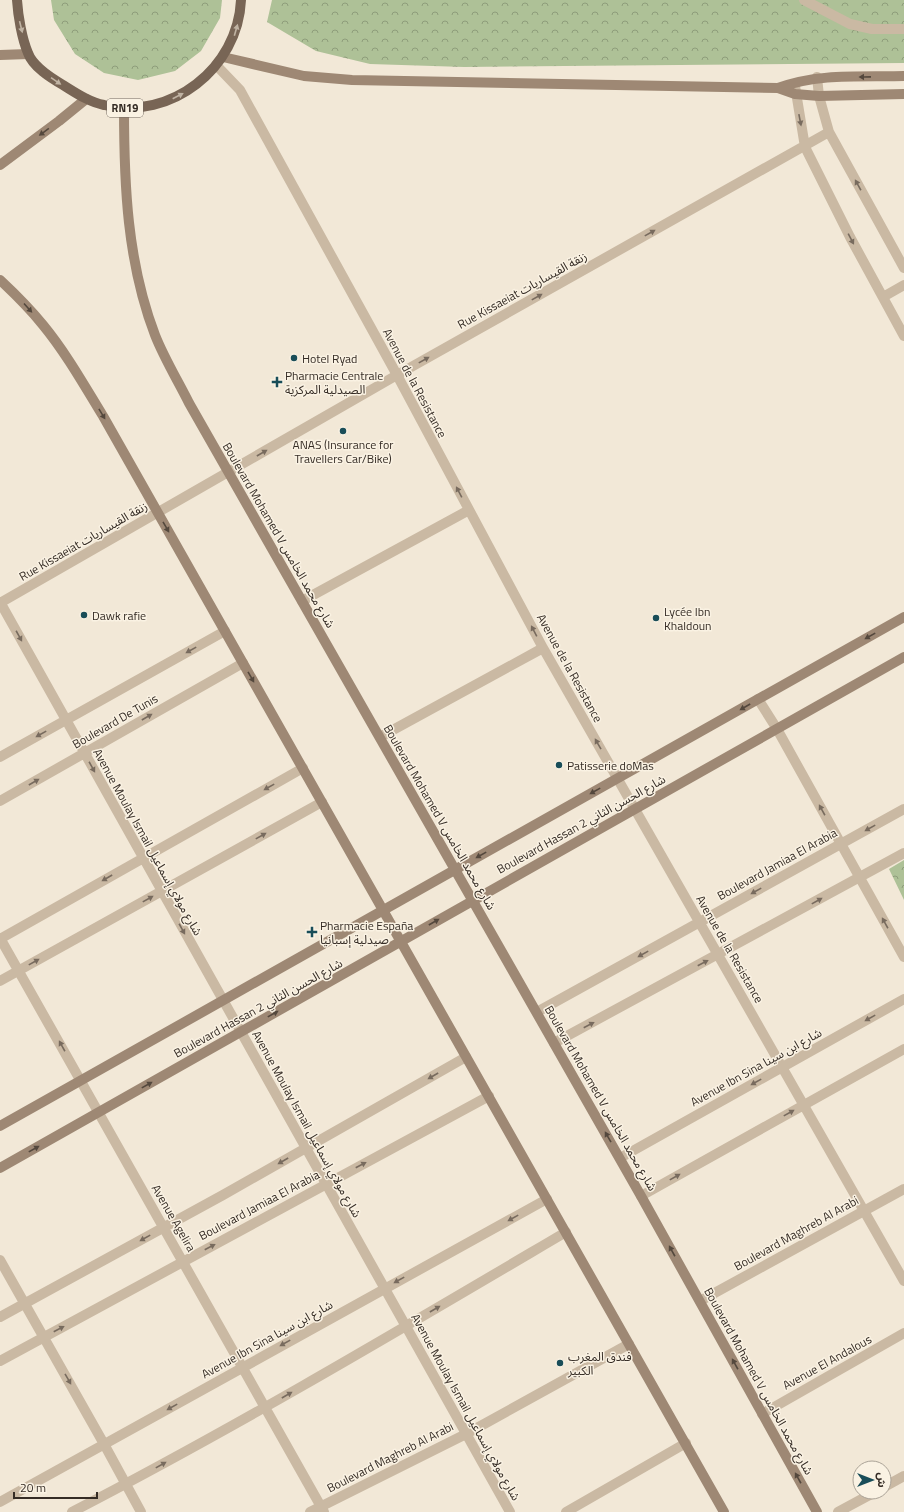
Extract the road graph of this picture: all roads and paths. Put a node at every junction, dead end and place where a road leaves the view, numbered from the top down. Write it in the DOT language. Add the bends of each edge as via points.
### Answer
graph roads {
  1 [pos="17,0"];
  2 [pos="245,0"];
  3 [pos="804,0"];
  4 [pos="241,5"];
  5 [pos="904,29"];
  6 [pos="28,54"];
  7 [pos="0,55"];
  8 [pos="223,57"];
  9 [pos="217,66"];
  10 [pos="904,76"];
  11 [pos="817,77"];
  12 [pos="794,82"];
  13 [pos="778,88"];
  14 [pos="795,94"];
  15 [pos="904,94"];
  16 [pos="819,96"];
  17 [pos="86,99"];
  18 [pos="124,108"];
  19 [pos="829,132"];
  20 [pos="805,147"];
  21 [pos="0,165"];
  22 [pos="904,268"];
  23 [pos="0,280"];
  24 [pos="904,285"];
  25 [pos="883,297"];
  26 [pos="904,336"];
  27 [pos="396,376"];
  28 [pos="229,473"];
  29 [pos="469,510"];
  30 [pos="158,513"];
  31 [pos="302,601"];
  32 [pos="0,603"];
  33 [pos="904,617"];
  34 [pos="225,631"];
  35 [pos="543,648"];
  36 [pos="904,657"];
  37 [pos="243,663"];
  38 [pos="758,699"];
  39 [pos="66,720"];
  40 [pos="777,729"];
  41 [pos="380,737"];
  42 [pos="84,753"];
  43 [pos="0,757"];
  44 [pos="303,768"];
  45 [pos="617,778"];
  46 [pos="0,801"];
  47 [pos="322,802"];
  48 [pos="635,809"];
  49 [pos="904,809"];
  50 [pos="841,844"];
  51 [pos="904,853"];
  52 [pos="142,858"];
  53 [pos="455,869"];
  54 [pos="859,878"];
  55 [pos="161,891"];
  56 [pos="473,900"];
  57 [pos="383,910"];
  58 [pos="699,922"];
  59 [pos="0,938"];
  60 [pos="401,941"];
  61 [pos="718,955"];
  62 [pos="904,957"];
  63 [pos="19,970"];
  64 [pos="0,981"];
  65 [pos="904,999"];
  66 [pos="223,1001"];
  67 [pos="537,1012"];
  68 [pos="240,1032"];
  69 [pos="554,1043"];
  70 [pos="904,1049"];
  71 [pos="466,1057"];
  72 [pos="782,1067"];
  73 [pos="81,1080"];
  74 [pos="488,1096"];
  75 [pos="804,1105"];
  76 [pos="99,1112"];
  77 [pos="0,1126"];
  78 [pos="306,1148"];
  79 [pos="620,1158"];
  80 [pos="0,1168"];
  81 [pos="326,1184"];
  82 [pos="904,1188"];
  83 [pos="641,1196"];
  84 [pos="547,1199"];
  85 [pos="864,1211"];
  86 [pos="164,1228"];
  87 [pos="566,1232"];
  88 [pos="0,1260"];
  89 [pos="183,1261"];
  90 [pos="904,1281"];
  91 [pos="384,1289"];
  92 [pos="700,1301"];
  93 [pos="25,1304"];
  94 [pos="0,1317"];
  95 [pos="405,1326"];
  96 [pos="904,1333"];
  97 [pos="44,1337"];
  98 [pos="629,1344"];
  99 [pos="0,1361"];
  100 [pos="242,1367"];
  101 [pos="265,1408"];
  102 [pos="762,1414"];
  103 [pos="466,1434"];
  104 [pos="686,1443"];
  105 [pos="104,1444"];
  106 [pos="904,1476"];
  107 [pos="892,1483"];
  108 [pos="126,1484"];
  109 [pos="860,1500"];
  110 [pos="0,1502"];
  111 [pos="323,1509"];
  112 [pos="72,1512"];
  113 [pos="141,1512"];
  114 [pos="310,1512"];
  115 [pos="510,1512"];
  116 [pos="566,1512"];
  117 [pos="724,1512"];
  118 [pos="817,1512"];
  119 [pos="838,1512"];
  1 -- 6 [label="main road, RN19, one-way" via="18,15"];
  2 -- 4 [label="main road, RN19"];
  3 -- 5 [label="street" via="850,24 872,29"];
  8 -- 4 [label="main road, RN19, one-way" via="234,35"];
  6 -- 7 [label="street"];
  6 -- 17 [label="main road, RN19, one-way" via="41,70"];
  8 -- 9 [label="main road, RN19"];
  8 -- 13 [label="street" via="304,76 352,80"];
  18 -- 9 [label="main road, RN19, one-way" via="150,106 175,98 198,85"];
  9 -- 27 [label="street, Avenue de la Resistance" via="240,90"];
  10 -- 11 [label="street, one-way"];
  11 -- 12 [label="street"];
  11 -- 16 [label="street"];
  12 -- 13 [label="street"];
  12 -- 14 [label="street"];
  13 -- 14 [label="street"];
  14 -- 16 [label="street"];
  14 -- 20 [label="street, one-way"];
  15 -- 16 [label="street"];
  16 -- 19 [label="street"];
  17 -- 18 [label="main road, RN19"];
  17 -- 21 [label="street, one-way"];
  18 -- 28 [label="street, Boulevard Mohamed V شارع محمد الخامس" via="128,220 142,293 155,335 188,403"];
  19 -- 20 [label="street, Rue Kissaeiat زنقة القيساريات"];
  22 -- 19 [label="street, one-way"];
  20 -- 25 [label="street, one-way"];
  27 -- 20 [label="street, Rue Kissaeiat زنقة القيساريات, one-way"];
  23 -- 30 [label="street, one-way" via="44,325 103,416"];
  24 -- 25 [label="street"];
  25 -- 26 [label="street"];
  28 -- 27 [label="street, Rue Kissaeiat زنقة القيساريات, one-way"];
  29 -- 27 [label="street, Avenue de la Resistance, one-way"];
  28 -- 30 [label="street, Rue Kissaeiat زنقة القيساريات"];
  28 -- 31 [label="street, Boulevard Mohamed V شارع محمد الخامس"];
  29 -- 31 [label="street"];
  35 -- 29 [label="street, Avenue de la Resistance, one-way"];
  30 -- 32 [label="street, Rue Kissaeiat زنقة القيساريات"];
  30 -- 34 [label="street, one-way"];
  31 -- 41 [label="street, Boulevard Mohamed V شارع محمد الخامس"];
  32 -- 39 [label="street, Avenue Moulay Ismail شارع مولاي إسماعيل, one-way"];
  33 -- 38 [label="street, Boulevard Hassan 2 شارع الحسن الثاني, one-way"];
  34 -- 37 [label="street"];
  34 -- 39 [label="street, Boulevard De Tunis, one-way"];
  35 -- 41 [label="street"];
  45 -- 35 [label="street, Avenue de la Resistance, one-way"];
  36 -- 40 [label="street, Boulevard Hassan 2 شارع الحسن الثاني"];
  42 -- 37 [label="street, Boulevard De Tunis, one-way"];
  37 -- 44 [label="street, one-way"];
  38 -- 40 [label="street"];
  38 -- 45 [label="street, Boulevard Hassan 2 شارع الحسن الثاني, one-way"];
  39 -- 42 [label="street, Avenue Moulay Ismail شارع مولاي إسماعيل"];
  39 -- 43 [label="street, Boulevard De Tunis, one-way"];
  40 -- 48 [label="street, Boulevard Hassan 2 شارع الحسن الثاني"];
  50 -- 40 [label="street, one-way"];
  41 -- 53 [label="street, Boulevard Mohamed V شارع محمد الخامس"];
  46 -- 42 [label="street, Boulevard De Tunis, one-way"];
  42 -- 52 [label="street, Avenue Moulay Ismail شارع مولاي إسماعيل, one-way"];
  44 -- 47 [label="street"];
  44 -- 52 [label="street, one-way"];
  45 -- 48 [label="street, Avenue de la Resistance"];
  45 -- 53 [label="street, Boulevard Hassan 2 شارع الحسن الثاني, one-way"];
  55 -- 47 [label="street, one-way"];
  47 -- 57 [label="street"];
  48 -- 56 [label="street, Boulevard Hassan 2 شارع الحسن الثاني"];
  48 -- 58 [label="street, Avenue de la Resistance"];
  49 -- 50 [label="street, Boulevard Jamiaa El Arabia, one-way"];
  50 -- 54 [label="street"];
  50 -- 58 [label="street, Boulevard Jamiaa El Arabia, one-way"];
  51 -- 54 [label="street"];
  52 -- 55 [label="street, Avenue Moulay Ismail شارع مولاي إسماعيل"];
  52 -- 59 [label="street, one-way"];
  53 -- 56 [label="street, Boulevard Mohamed V شارع محمد الخامس"];
  53 -- 57 [label="street, Boulevard Hassan 2 شارع الحسن الثاني"];
  61 -- 54 [label="street, one-way"];
  62 -- 54 [label="street, one-way"];
  63 -- 55 [label="street, one-way"];
  55 -- 66 [label="street, Avenue Moulay Ismail شارع مولاي إسماعيل, one-way"];
  60 -- 56 [label="street, Boulevard Hassan 2 شارع الحسن الثاني, one-way"];
  56 -- 67 [label="street, Boulevard Mohamed V شارع محمد الخامس"];
  57 -- 60 [label="street"];
  57 -- 66 [label="street, Boulevard Hassan 2 شارع الحسن الثاني"];
  58 -- 61 [label="street, Avenue de la Resistance"];
  58 -- 67 [label="street, Boulevard Jamiaa El Arabia, one-way"];
  59 -- 63 [label="street, Avenue Agelira"];
  68 -- 60 [label="street, Boulevard Hassan 2 شارع الحسن الثاني, one-way"];
  60 -- 71 [label="street"];
  69 -- 61 [label="street, one-way"];
  61 -- 72 [label="street, Avenue de la Resistance"];
  63 -- 64 [label="street"];
  73 -- 63 [label="street, Avenue Agelira, one-way"];
  65 -- 72 [label="street, Avenue Ibn Sina شارع ابن سينا, one-way"];
  66 -- 68 [label="street, Avenue Moulay Ismail شارع مولاي إسماعيل"];
  66 -- 73 [label="street, Boulevard Hassan 2 شارع الحسن الثاني"];
  67 -- 69 [label="street, Boulevard Mohamed V شارع محمد الخامس"];
  76 -- 68 [label="street, Boulevard Hassan 2 شارع الحسن الثاني, one-way"];
  68 -- 78 [label="street, Avenue Moulay Ismail شارع مولاي إسماعيل"];
  79 -- 69 [label="street, Boulevard Mohamed V شارع محمد الخامس, one-way"];
  70 -- 75 [label="street"];
  71 -- 74 [label="street"];
  71 -- 78 [label="street, Boulevard Jamiaa El Arabia, one-way"];
  72 -- 75 [label="street, Avenue de la Resistance"];
  72 -- 79 [label="street, Avenue Ibn Sina شارع ابن سينا, one-way"];
  73 -- 76 [label="street, Avenue Agelira"];
  73 -- 77 [label="street, Boulevard Hassan 2 شارع الحسن الثاني"];
  81 -- 74 [label="street, Boulevard Jamiaa El Arabia, one-way"];
  74 -- 84 [label="street"];
  83 -- 75 [label="street, one-way"];
  75 -- 85 [label="street, Avenue de la Resistance"];
  80 -- 76 [label="street, Boulevard Hassan 2 شارع الحسن الثاني, one-way"];
  76 -- 86 [label="street, Avenue Agelira"];
  78 -- 81 [label="street, Avenue Moulay Ismail شارع مولاي إسماعيل"];
  78 -- 86 [label="street, Boulevard Jamiaa El Arabia, one-way"];
  79 -- 83 [label="street, Boulevard Mohamed V شارع محمد الخامس"];
  89 -- 81 [label="street, Boulevard Jamiaa El Arabia, one-way"];
  81 -- 91 [label="street, Avenue Moulay Ismail شارع مولاي إسماعيل"];
  82 -- 85 [label="street, Boulevard Maghreb Al Arabi"];
  92 -- 83 [label="street, Boulevard Mohamed V شارع محمد الخامس, one-way"];
  84 -- 87 [label="street"];
  84 -- 91 [label="street, Avenue Ibn Sina شارع ابن سينا, one-way"];
  85 -- 90 [label="street, Avenue de la Resistance"];
  85 -- 92 [label="street, Boulevard Maghreb Al Arabi"];
  86 -- 89 [label="street, Avenue Agelira"];
  86 -- 93 [label="street, Boulevard Jamiaa El Arabia, one-way"];
  95 -- 87 [label="street, one-way"];
  87 -- 98 [label="street"];
  88 -- 93 [label="street"];
  97 -- 89 [label="street, Boulevard Jamiaa El Arabia, one-way"];
  89 -- 100 [label="street, Avenue Agelira"];
  91 -- 95 [label="street, Avenue Moulay Ismail شارع مولاي إسماعيل"];
  91 -- 100 [label="street, Avenue Ibn Sina شارع ابن سينا, one-way"];
  102 -- 92 [label="street, Boulevard Mohamed V شارع محمد الخامس, one-way"];
  93 -- 94 [label="street, Boulevard Jamiaa El Arabia"];
  93 -- 97 [label="street"];
  101 -- 95 [label="street, one-way"];
  95 -- 103 [label="street, Avenue Moulay Ismail شارع مولاي إسماعيل"];
  96 -- 102 [label="street, Avenue El Andalous"];
  97 -- 99 [label="street, Boulevard Jamiaa El Arabia"];
  97 -- 105 [label="street, one-way"];
  98 -- 103 [label="street, Boulevard Maghreb Al Arabi"];
  98 -- 104 [label="street"];
  100 -- 101 [label="street, Avenue Agelira"];
  100 -- 105 [label="street, Avenue Ibn Sina شارع ابن سينا, one-way"];
  108 -- 101 [label="street, one-way"];
  101 -- 111 [label="street, Avenue Agelira"];
  118 -- 102 [label="street, Boulevard Mohamed V شارع محمد الخامس, one-way"];
  103 -- 111 [label="street, Boulevard Maghreb Al Arabi"];
  103 -- 115 [label="street, Avenue Moulay Ismail شارع مولاي إسماعيل"];
  104 -- 116 [label="street"];
  104 -- 117 [label="street"];
  105 -- 108 [label="street"];
  105 -- 110 [label="street, Avenue Ibn Sina شارع ابن سينا"];
  106 -- 107 [label="street"];
  108 -- 112 [label="street"];
  108 -- 113 [label="street"];
  109 -- 119 [label="street"];
  111 -- 114 [label="street, Boulevard Maghreb Al Arabi"];
}
